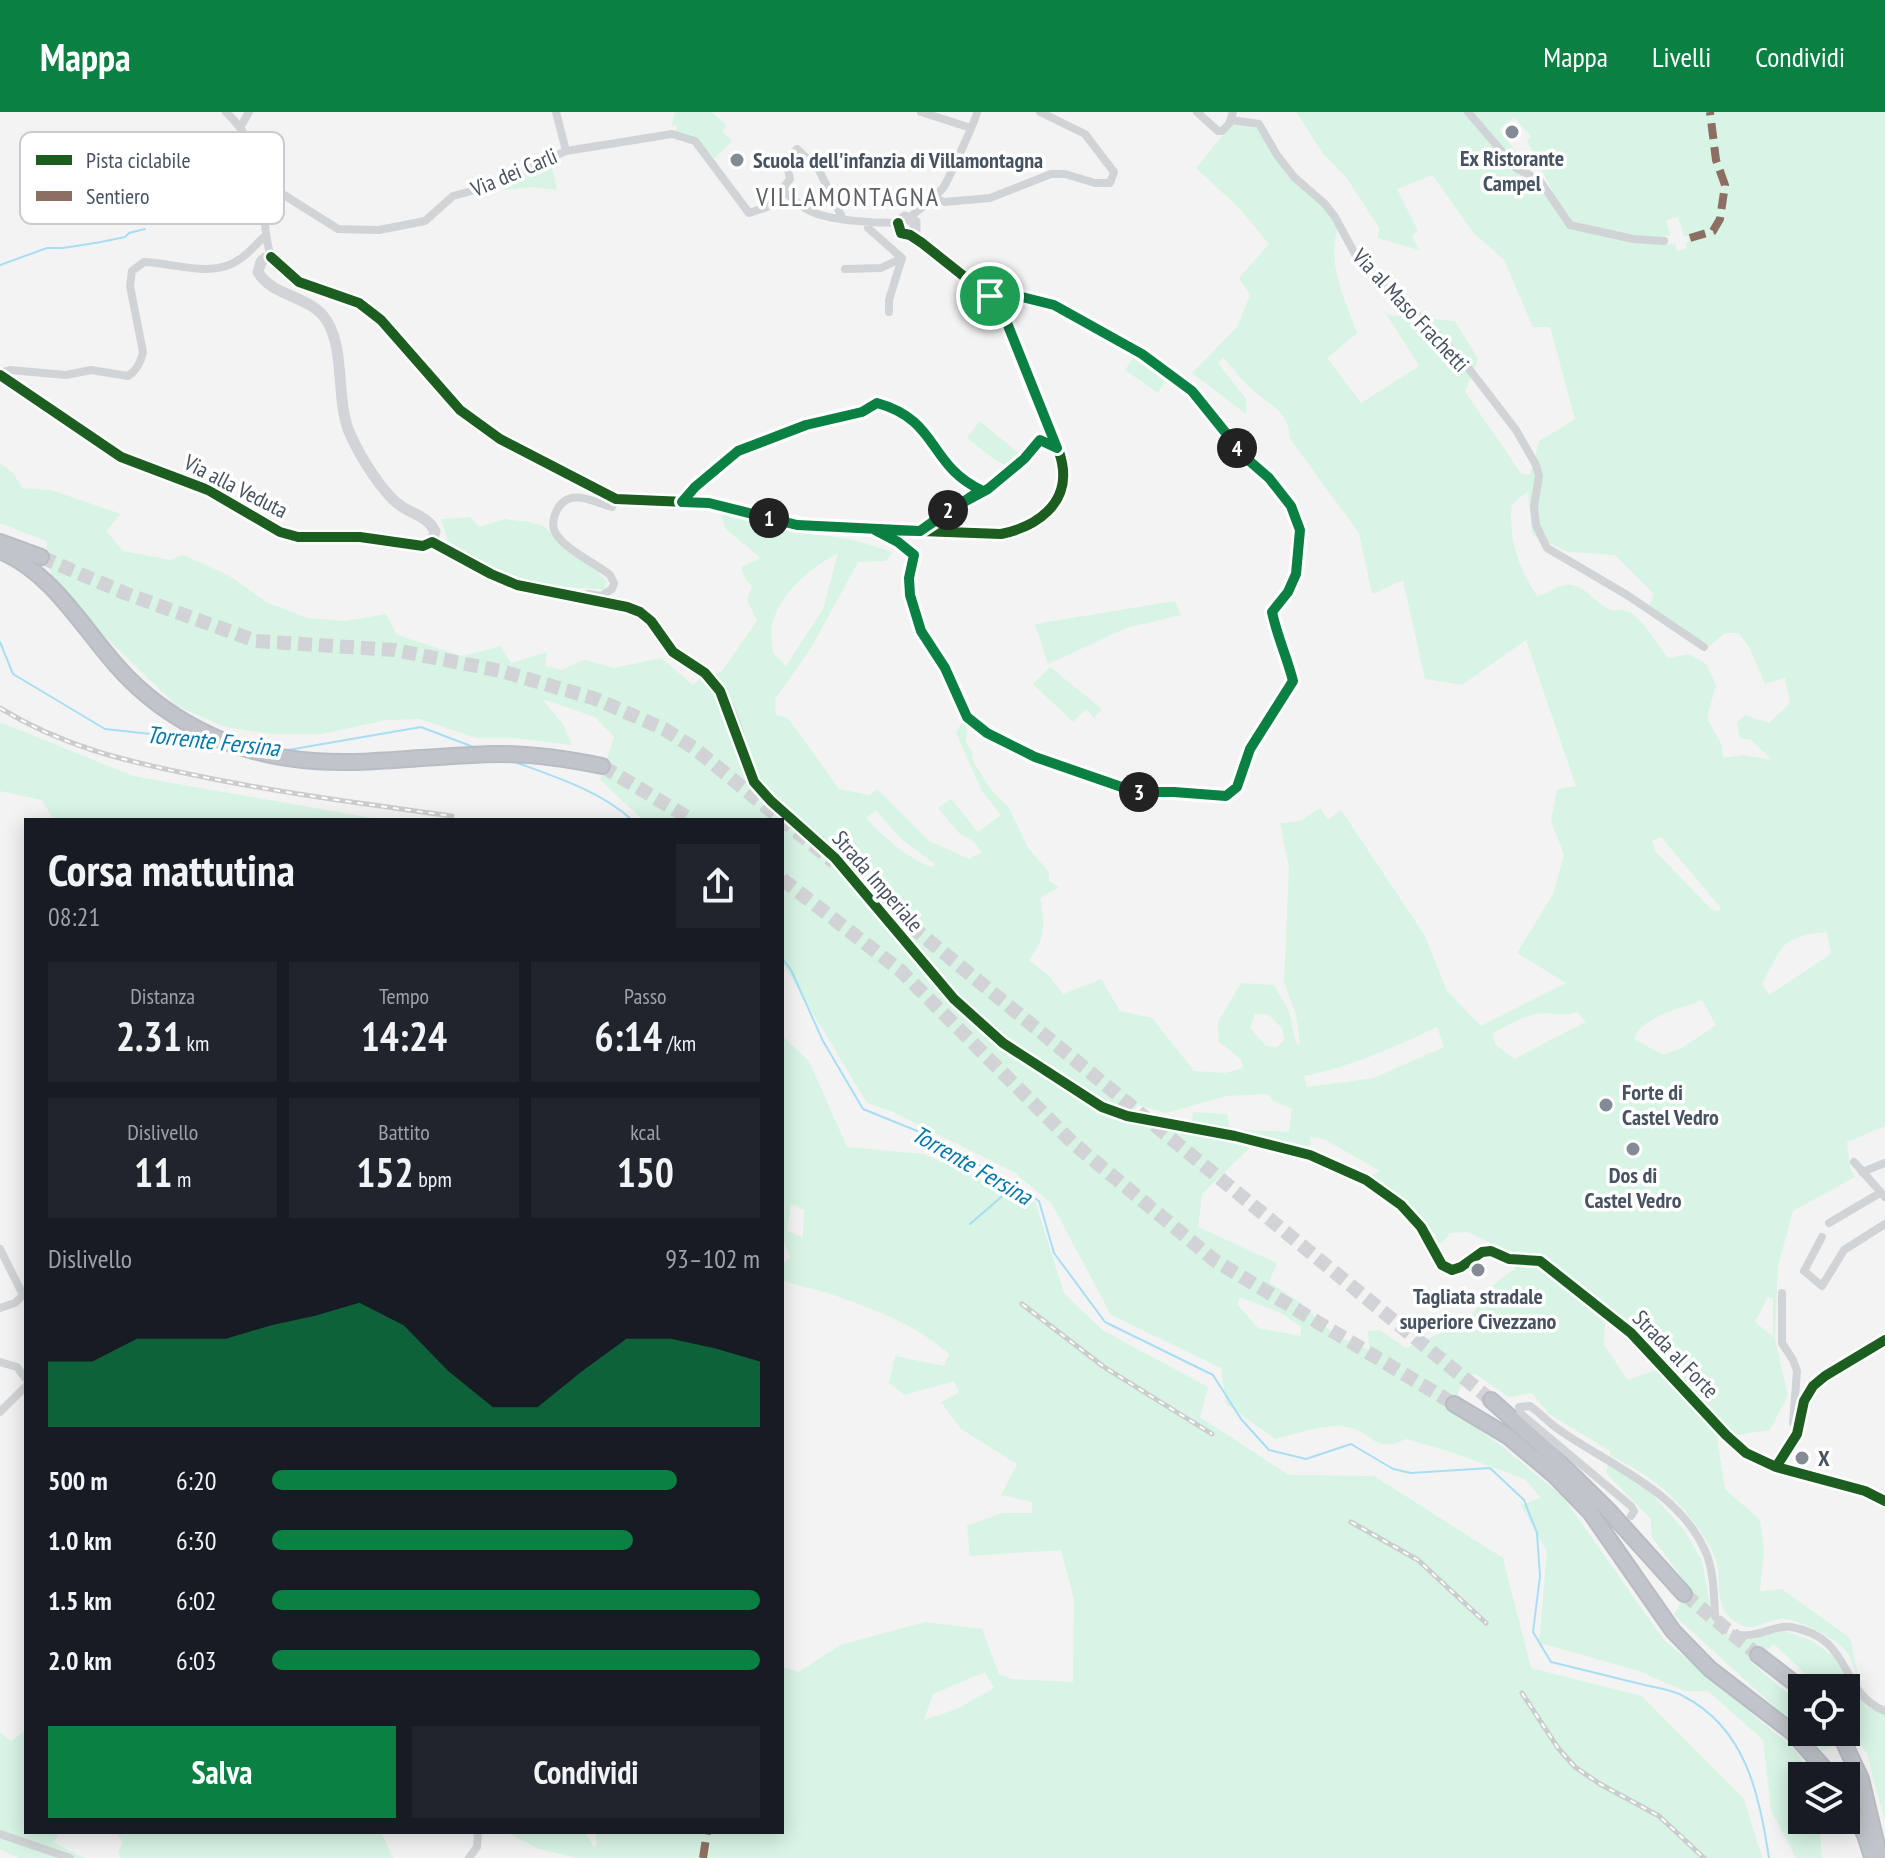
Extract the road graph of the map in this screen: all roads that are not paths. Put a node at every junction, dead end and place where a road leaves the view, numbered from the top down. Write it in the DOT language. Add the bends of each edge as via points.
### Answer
graph roads {
  1 [pos="226,112"];
  2 [pos="249,112"];
  3 [pos="556,112"];
  4 [pos="921,112"];
  5 [pos="977,112"];
  6 [pos="1040,112"];
  7 [pos="1197,112"];
  8 [pos="1468,112"];
  9 [pos="1232,116"];
  10 [pos="241,126"];
  11 [pos="971,128"];
  12 [pos="244,132"];
  13 [pos="566,151"];
  14 [pos="782,190"];
  15 [pos="284,195"];
  16 [pos="934,197"];
  17 [pos="842,218"];
  18 [pos="904,220"];
  19 [pos="868,222"];
  20 [pos="264,224"];
  21 [pos="264,237"];
  22 [pos="1664,241"];
  23 [pos="271,257"];
  24 [pos="902,258"];
  25 [pos="845,269"];
  26 [pos="990,296"];
  27 [pos="889,312"];
  28 [pos="0,374"];
  29 [pos="1057,448"];
  30 [pos="981,490"];
  31 [pos="616,499"];
  32 [pos="682,502"];
  33 [pos="875,530"];
  34 [pos="920,531"];
  35 [pos="0,542"];
  36 [pos="432,542"];
  37 [pos="0,551"];
  38 [pos="41,557"];
  39 [pos="566,596"];
  40 [pos="1704,647"];
  41 [pos="602,766"];
  42 [pos="1854,1162"];
  43 [pos="1885,1163"];
  44 [pos="1862,1172"];
  45 [pos="1884,1196"];
  46 [pos="1829,1223"];
  47 [pos="1885,1224"];
  48 [pos="1822,1237"];
  49 [pos="0,1249"];
  50 [pos="1442,1265"];
  51 [pos="1782,1293"];
  52 [pos="24,1294"];
  53 [pos="24,1297"];
  54 [pos="0,1308"];
  55 [pos="1885,1340"];
  56 [pos="0,1362"];
  57 [pos="24,1376"];
  58 [pos="24,1388"];
  59 [pos="1491,1400"];
  60 [pos="1454,1404"];
  61 [pos="0,1412"];
  62 [pos="1798,1428"];
  63 [pos="1547,1450"];
  64 [pos="1776,1467"];
  65 [pos="1885,1501"];
  66 [pos="1631,1516"];
  67 [pos="1684,1594"];
  68 [pos="1715,1616"];
  69 [pos="1736,1635"];
  70 [pos="1758,1655"];
  71 [pos="1788,1678"];
  72 [pos="1885,1711"];
  73 [pos="1846,1746"];
  74 [pos="1819,1762"];
  75 [pos="1860,1826"];
  76 [pos="0,1834"];
  77 [pos="478,1834"];
  78 [pos="70,1858"];
  79 [pos="469,1858"];
  80 [pos="1872,1858"];
  81 [pos="1880,1858"];
  1 -- 10 [label="street"];
  2 -- 10 [label="street"];
  3 -- 13 [label="street"];
  4 -- 11 [label="street"];
  5 -- 11 [label="street"];
  6 -- 16 [label="street" via="1085,134 1114,172 1113,180 1107,185 1051,174 990,198 944,202"];
  7 -- 9 [label="street, Via al Maso Frachetti" via="1218,131"];
  8 -- 22 [label="street" via="1516,168 1540,181 1570,225"];
  9 -- 40 [label="street, Via al Maso Frachetti" via="1259,124 1294,177 1330,210 1373,277 1463,361 1516,430 1539,476 1534,507 1547,548"];
  10 -- 12 [label="street"];
  11 -- 16 [label="street" via="945,186"];
  13 -- 14 [label="street, Via dei Carli" via="672,134 695,141 749,213 767,207"];
  13 -- 15 [label="street, Via dei Carli" via="494,185 453,196 425,221 379,230 338,229"];
  14 -- 17 [label="street" via="808,210"];
  14 -- 17 [label="street" via="790,179 786,161 801,151 819,170"];
  16 -- 18 [label="street"];
  17 -- 19 [label="street"];
  18 -- 19 [label="street"];
  18 -- 26 [label="street" via="916,226 910,235"];
  19 -- 24 [label="street" via="868,228"];
  20 -- 21 [label="street"];
  21 -- 23 [label="street"];
  21 -- 28 [label="street" via="238,261 214,269 144,262 132,271 130,286 143,352 128,376 91,370"];
  23 -- 31 [label="street" via="299,282 370,310 460,410 480,425"];
  23 -- 36 [label="street" via="261,262 258,272 263,281 315,307 327,322 349,433 391,497 429,521 436,535"];
  24 -- 25 [label="street" via="881,268"];
  24 -- 27 [label="street"];
  26 -- 29 [label="street" via="1003,313"];
  26 -- 33 [label="street" via="1054,305 1168,371 1192,391 1291,506 1300,530 1296,574 1272,612 1293,681 1250,749 1237,787 1226,796 1136,792 1035,757 987,733 967,717 921,631 910,595 914,555"];
  28 -- 36 [label="street, Via alla Veduta" via="121,457 198,485 280,532 423,546"];
  29 -- 30 [label="street" via="1040,440 1024,459"];
  29 -- 34 [label="street" via="1061,489 1050,510 1035,523 1001,534"];
  30 -- 32 [label="street" via="955,475 914,419 877,403 738,451"];
  30 -- 34 [label="street"];
  31 -- 32 [label="street"];
  31 -- 39 [label="street" via="612,507 570,497 552,519 564,543 614,583 601,596"];
  32 -- 33 [label="street" via="709,503 797,525"];
  33 -- 34 [label="street"];
  35 -- 38 [label="highway"];
  36 -- 39 [label="street, Strada Imperiale" via="517,585"];
  37 -- 41 [label="highway" via="55,590 147,696 213,736 266,755 335,763 523,754"];
  39 -- 50 [label="street, Strada Imperiale" via="627,607 651,621 673,652 705,673 728,706 754,782 835,858 954,999 1003,1043 1102,1107 1310,1155 1366,1180 1421,1227"];
  42 -- 44 [label="street"];
  43 -- 44 [label="street"];
  44 -- 45 [label="street"];
  45 -- 46 [label="street"];
  47 -- 48 [label="street" via="1844,1250 1822,1286 1804,1271"];
  49 -- 52 [label="street"];
  50 -- 64 [label="street, Strada al Forte" via="1452,1270 1491,1251 1509,1259 1540,1261 1631,1333 1746,1453"];
  51 -- 62 [label="street" via="1780,1334 1796,1365 1793,1423"];
  53 -- 54 [label="street"];
  55 -- 62 [label="street" via="1813,1386"];
  56 -- 57 [label="street" via="17,1367"];
  58 -- 61 [label="street"];
  59 -- 63 [label="highway"];
  60 -- 74 [label="highway" via="1509,1437 1554,1475 1590,1512 1682,1641 1792,1732"];
  62 -- 64 [label="street"];
  63 -- 66 [label="highway"];
  63 -- 67 [label="highway"];
  64 -- 65 [label="street, Strada al Forte"];
  66 -- 68 [label="street" via="1631,1506 1519,1407 1530,1406 1645,1481 1689,1525 1713,1577"];
  69 -- 72 [label="street" via="1784,1627 1814,1635 1840,1655 1860,1693"];
  70 -- 71 [label="highway"];
  73 -- 81 [label="highway" via="1861,1779"];
  75 -- 80 [label="highway"];
  76 -- 78 [label="street"];
  77 -- 79 [label="street"];
}
